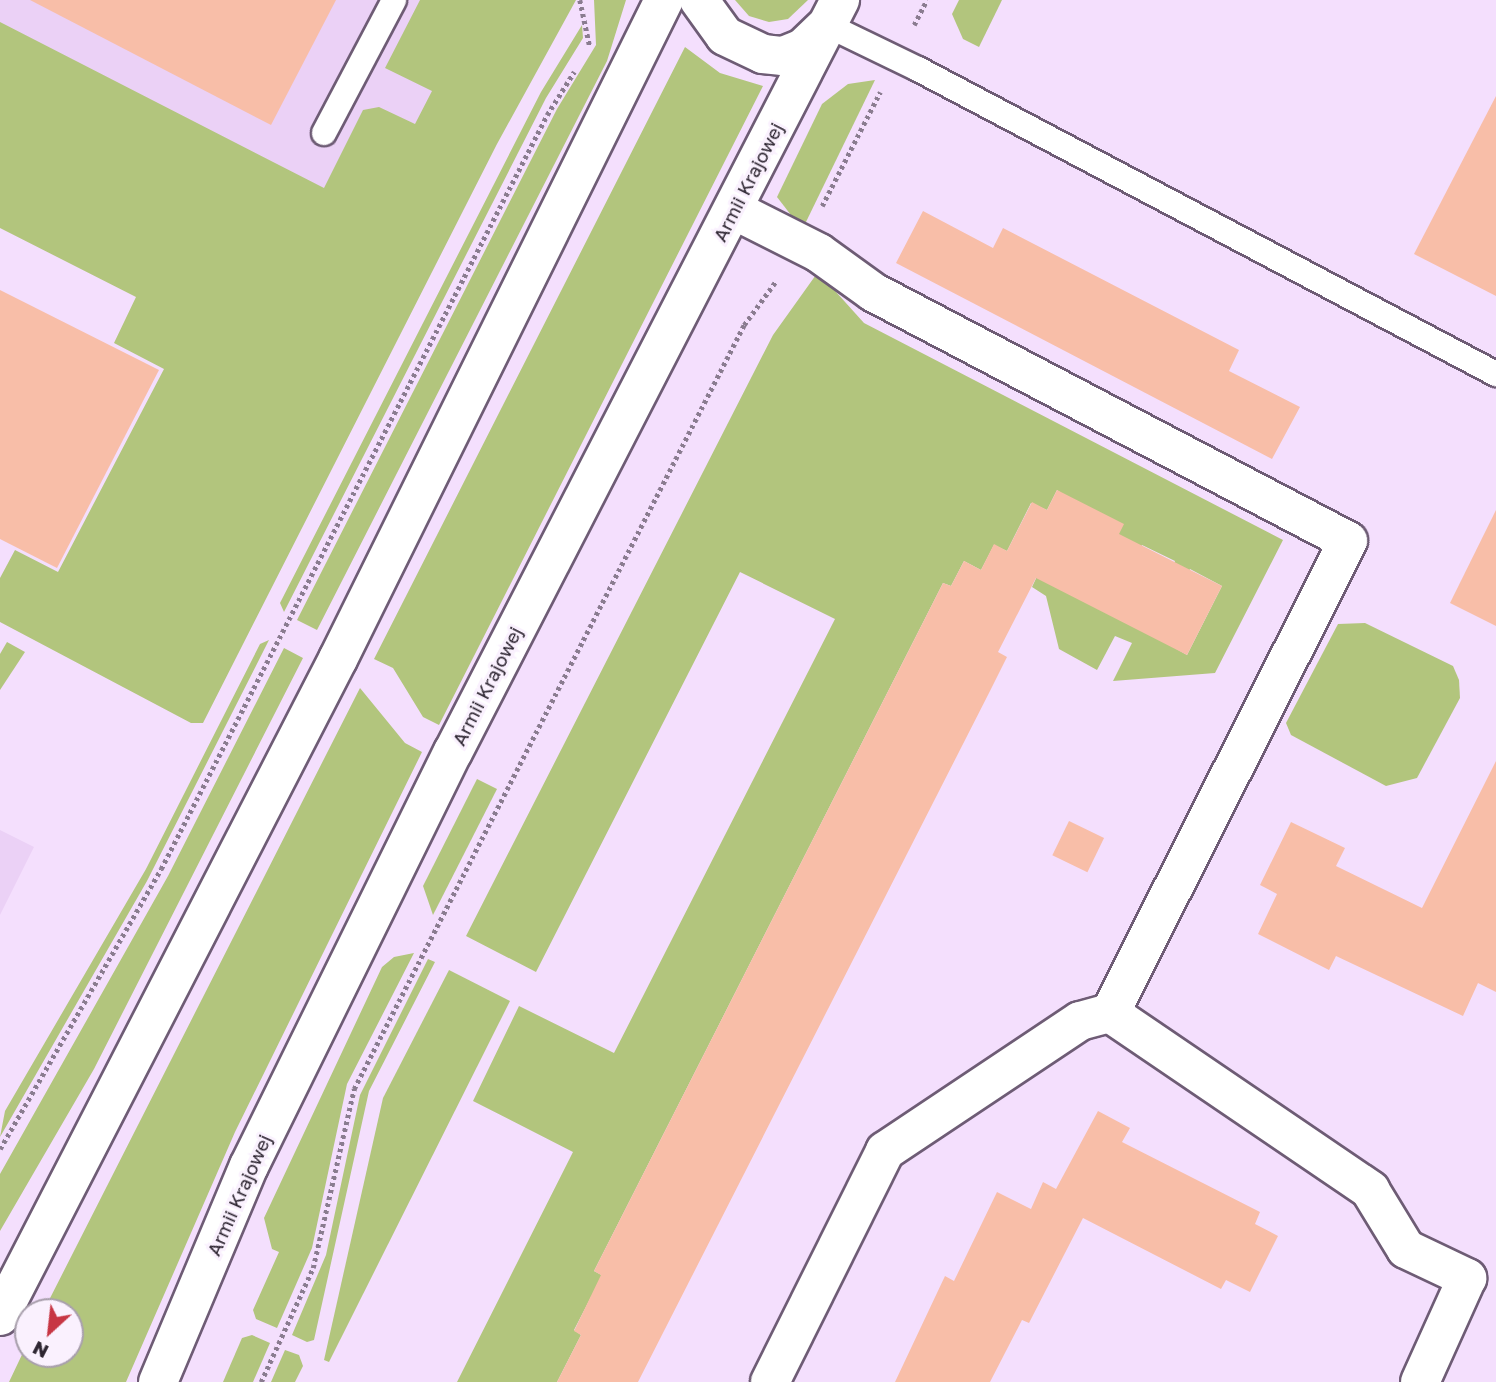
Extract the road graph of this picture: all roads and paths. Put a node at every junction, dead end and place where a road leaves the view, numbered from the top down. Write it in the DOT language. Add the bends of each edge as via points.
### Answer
graph roads {
  1 [pos="394,0"];
  2 [pos="580,0"];
  3 [pos="664,0"];
  4 [pos="698,0"];
  5 [pos="927,0"];
  6 [pos="833,13"];
  7 [pos="897,58"];
  8 [pos="324,133"];
  9 [pos="734,211"];
  10 [pos="802,245"];
  11 [pos="1496,374"];
  12 [pos="1110,1013"];
  13 [pos="0,1149"];
  14 [pos="0,1316"];
  15 [pos="158,1382"];
  16 [pos="261,1382"];
  17 [pos="769,1382"];
  18 [pos="1420,1382"];
  1 -- 8 [label="lane"];
  2 -- 13 [label="path" via="590,47 547,115 161,869"];
  3 -- 14 [label="main road" via="344,647"];
  4 -- 6 [label="main road" via="725,36 763,54 783,56 803,48"];
  5 -- 7 [label="path"];
  6 -- 7 [label="lane"];
  6 -- 9 [label="main road, Armii Krajowej"];
  7 -- 10 [label="path"];
  7 -- 11 [label="lane"];
  9 -- 10 [label="main road"];
  9 -- 15 [label="main road, Armii Krajowej" via="453,752 249,1166"];
  10 -- 12 [label="main road" via="873,292 1348,541"];
  10 -- 16 [label="path" via="744,325 354,1089 313,1268"];
  12 -- 17 [label="main road" via="1080,1021 885,1151"];
  12 -- 18 [label="main road" via="1370,1190 1406,1249 1466,1278"];
}
